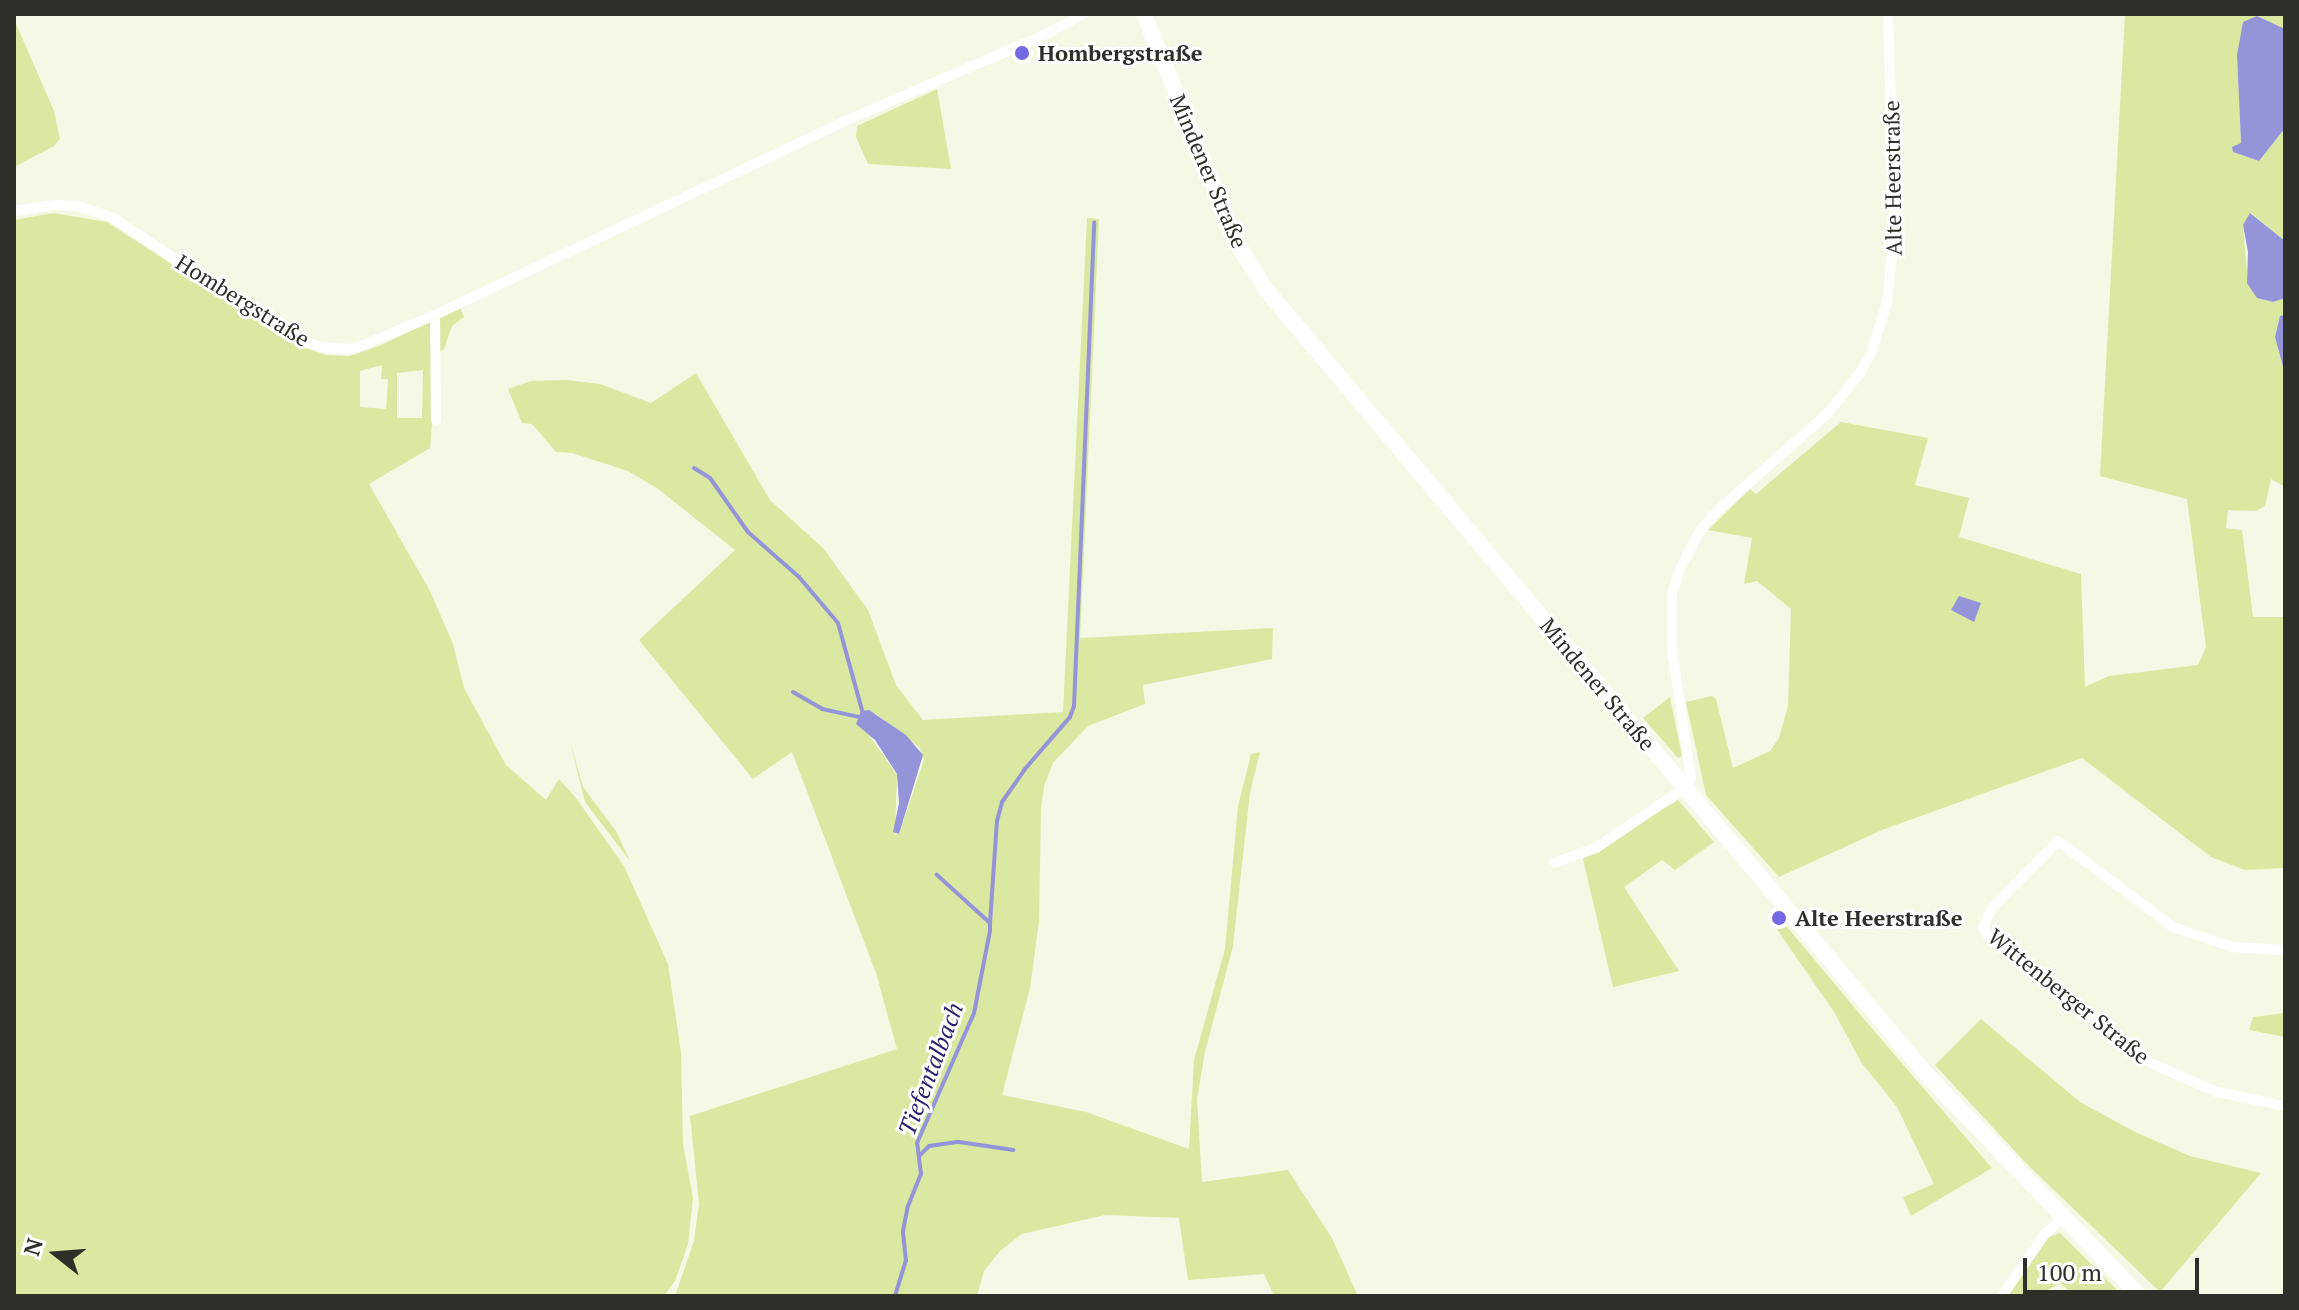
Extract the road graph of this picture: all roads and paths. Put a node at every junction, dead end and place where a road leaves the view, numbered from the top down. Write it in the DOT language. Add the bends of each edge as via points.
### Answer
graph roads {
  1 [pos="1083,14"];
  2 [pos="1144,14"];
  3 [pos="1888,14"];
  4 [pos="14,211"];
  5 [pos="435,315"];
  6 [pos="436,420"];
  7 [pos="1686,787"];
  8 [pos="1554,863"];
  9 [pos="2285,950"];
  10 [pos="2285,1106"];
  11 [pos="2062,1218"];
  12 [pos="2002,1296"];
  13 [pos="2140,1296"];
  1 -- 5 [label="street, Hombergstraße"];
  2 -- 7 [label="main road, Mindener Straße" via="1225,214 1260,280"];
  3 -- 7 [label="street, Alte Heerstraße" via="1895,226 1884,314 1872,351 1846,393 1715,513 1679,571 1670,620 1677,697 1692,765"];
  4 -- 5 [label="street, Hombergstraße" via="78,206 113,218 296,339 323,348 354,349"];
  5 -- 6 [label="street"];
  7 -- 8 [label="street" via="1596,848"];
  7 -- 11 [label="main road, Mindener Straße" via="1927,1075"];
  9 -- 10 [label="street, Wittenberger Straße" via="2232,947 2173,927 2058,841 1992,908 1983,927 2146,1061 2217,1092"];
  11 -- 12 [label="street"];
  11 -- 13 [label="main road, Mindener Straße"];
}
